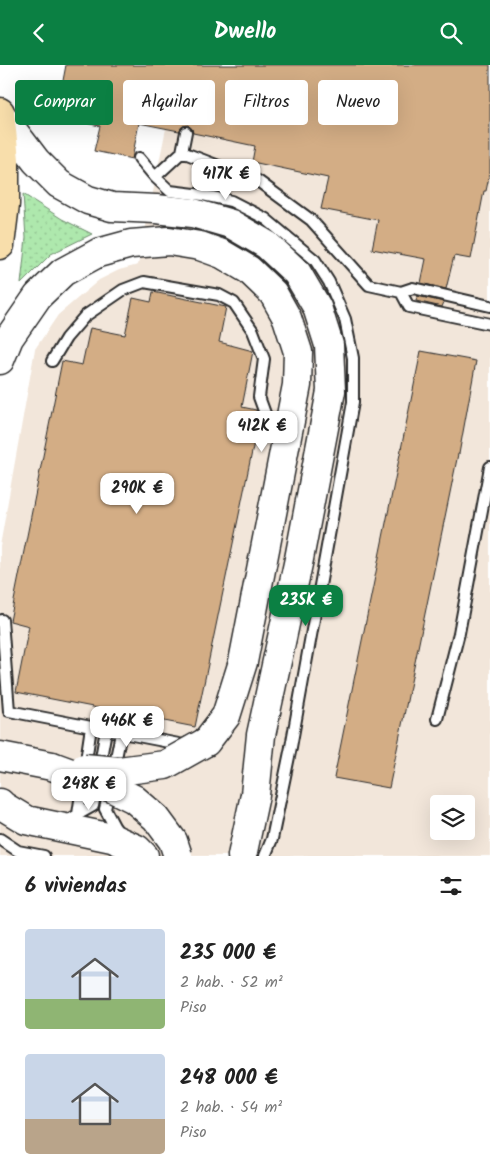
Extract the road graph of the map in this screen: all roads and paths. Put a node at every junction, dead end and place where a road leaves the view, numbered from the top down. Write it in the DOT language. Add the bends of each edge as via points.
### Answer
graph roads {
  1 [pos="0,113"];
  2 [pos="186,132"];
  3 [pos="182,152"];
  4 [pos="139,158"];
  5 [pos="154,177"];
  6 [pos="0,245"];
  7 [pos="402,291"];
  8 [pos="490,306"];
  9 [pos="490,324"];
  10 [pos="0,360"];
  11 [pos="52,361"];
  12 [pos="267,419"];
  13 [pos="490,467"];
  14 [pos="2,620"];
  15 [pos="437,719"];
  16 [pos="91,727"];
  17 [pos="206,729"];
  18 [pos="106,730"];
  19 [pos="121,733"];
  20 [pos="0,756"];
  21 [pos="52,766"];
  22 [pos="0,803"];
  23 [pos="67,820"];
  24 [pos="0,839"];
  25 [pos="136,850"];
  26 [pos="44,856"];
  27 [pos="178,856"];
  28 [pos="242,856"];
  29 [pos="265,856"];
  1 -- 6 [label="main road" via="5,204"];
  1 -- 28 [label="street" via="36,161 59,184 88,200 112,207 194,213 231,224 267,245 297,273 317,307 330,345 331,391 299,559 260,735 255,795"];
  2 -- 3 [label="lane"];
  3 -- 5 [label="lane"];
  3 -- 7 [label="lane" via="258,181 311,220 369,285"];
  4 -- 5 [label="lane"];
  5 -- 29 [label="lane" via="170,191 231,201 266,219 314,259 329,282 345,319 353,358 353,402 289,756 272,839"];
  7 -- 8 [label="lane" via="413,288"];
  7 -- 9 [label="lane" via="409,307"];
  10 -- 21 [label="street, bridge" via="9,338 38,296 63,272 98,253 131,244 169,241 200,246 222,254 248,270 273,293 287,318 298,351 297,385 243,662 226,716 206,742 165,765 119,771"];
  11 -- 12 [label="lane" via="85,316 123,290 144,282 219,295 234,303 253,331 264,359 260,397"];
  13 -- 15 [label="lane" via="459,633"];
  14 -- 16 [label="lane" via="9,711"];
  16 -- 18 [label="lane"];
  16 -- 23 [label="lane"];
  17 -- 19 [label="lane" via="184,745"];
  18 -- 19 [label="lane"];
  18 -- 23 [label="lane" via="93,806"];
  19 -- 25 [label="lane" via="105,809 114,826"];
  20 -- 21 [label="street"];
  21 -- 27 [label="street, bridge" via="134,799 156,818 173,841"];
  22 -- 23 [label="street" via="26,820"];
  23 -- 25 [label="street"];
  24 -- 26 [label="lane" via="18,851"];
}
